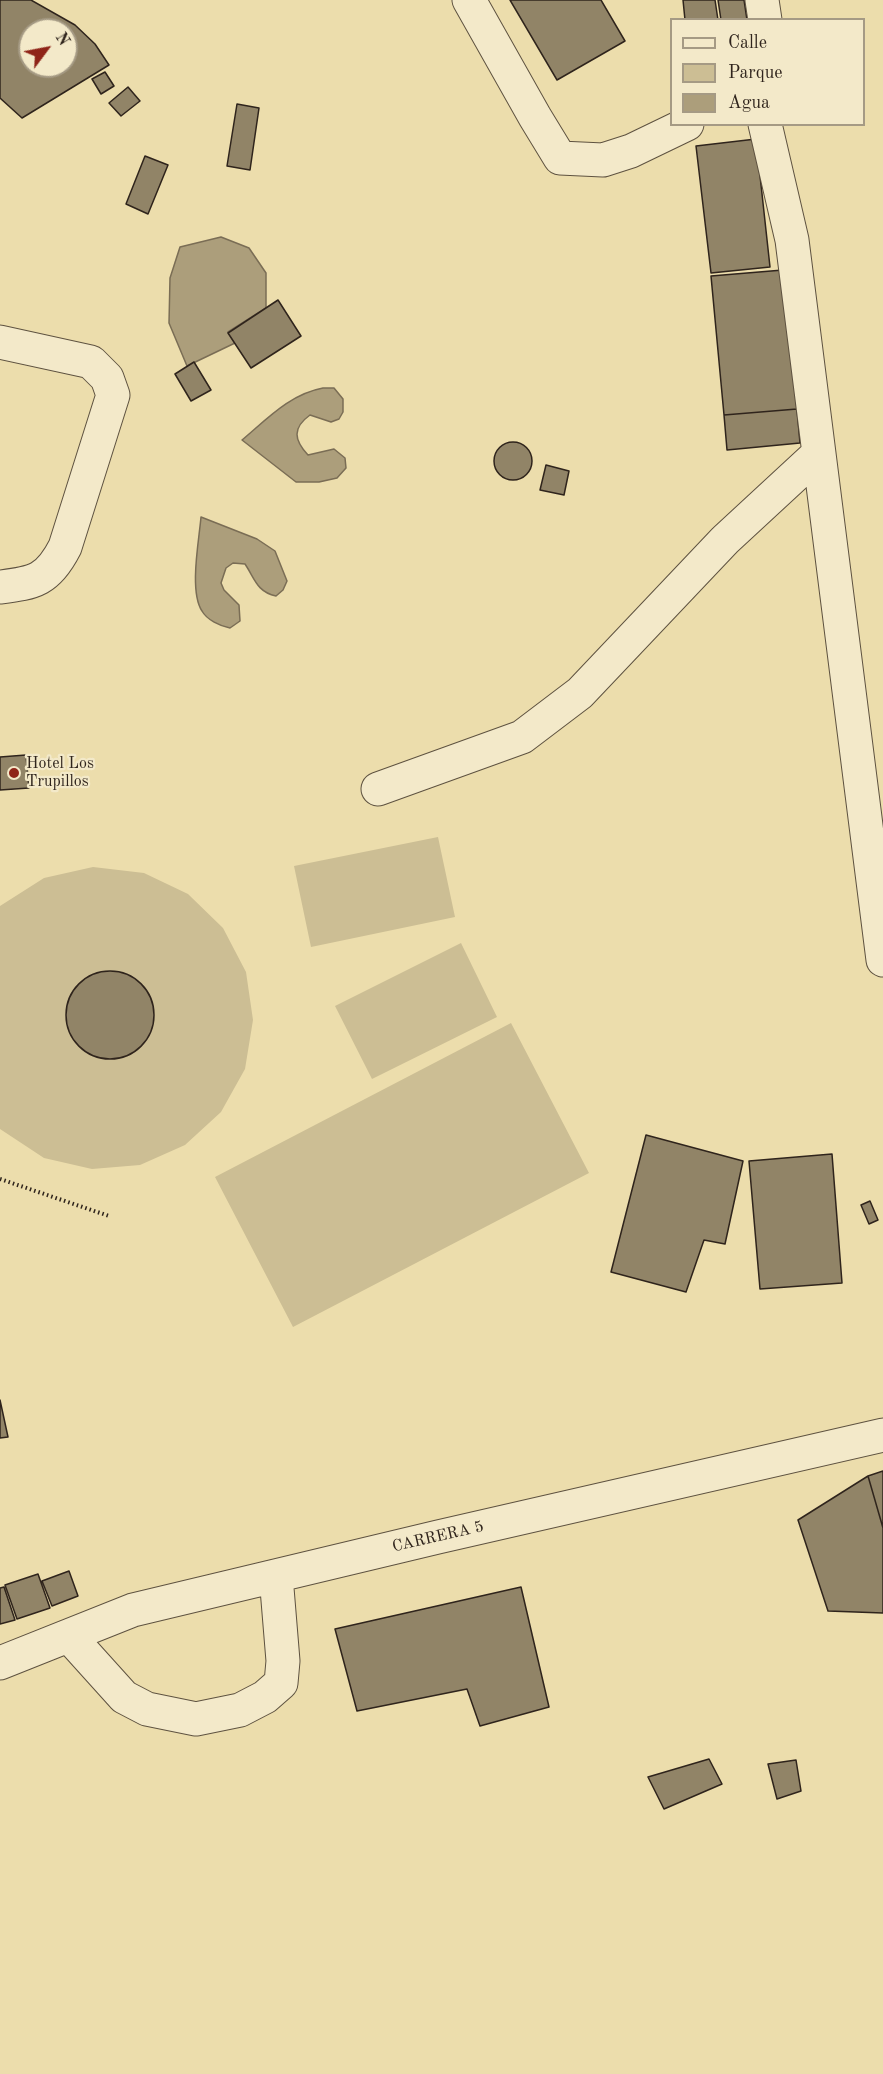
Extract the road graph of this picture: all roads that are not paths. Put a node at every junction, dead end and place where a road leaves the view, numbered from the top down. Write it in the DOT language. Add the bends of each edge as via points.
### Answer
graph roads {
  1 [pos="469,0"];
  2 [pos="762,0"];
  3 [pos="765,18"];
  4 [pos="683,126"];
  5 [pos="765,126"];
  6 [pos="0,342"];
  7 [pos="818,454"];
  8 [pos="0,587"];
  9 [pos="378,789"];
  10 [pos="883,960"];
  11 [pos="883,1435"];
  12 [pos="276,1576"];
  13 [pos="69,1636"];
  14 [pos="0,1664"];
  1 -- 4 [label="street" via="560,158 603,160"];
  2 -- 3 [label="street"];
  5 -- 7 [label="street" via="792,240"];
  6 -- 8 [label="street" via="91,362 107,378 113,394 59,559 31,583"];
  7 -- 9 [label="street" via="725,540 580,693 522,737"];
  7 -- 10 [label="street"];
  11 -- 12 [label="street, CARRERA 5"];
  12 -- 13 [label="street, CARRERA 5" via="133,1610"];
  12 -- 13 [label="street" via="283,1661 281,1683 240,1710 196,1719 147,1709 124,1697"];
  13 -- 14 [label="street, CARRERA 5"];
}
